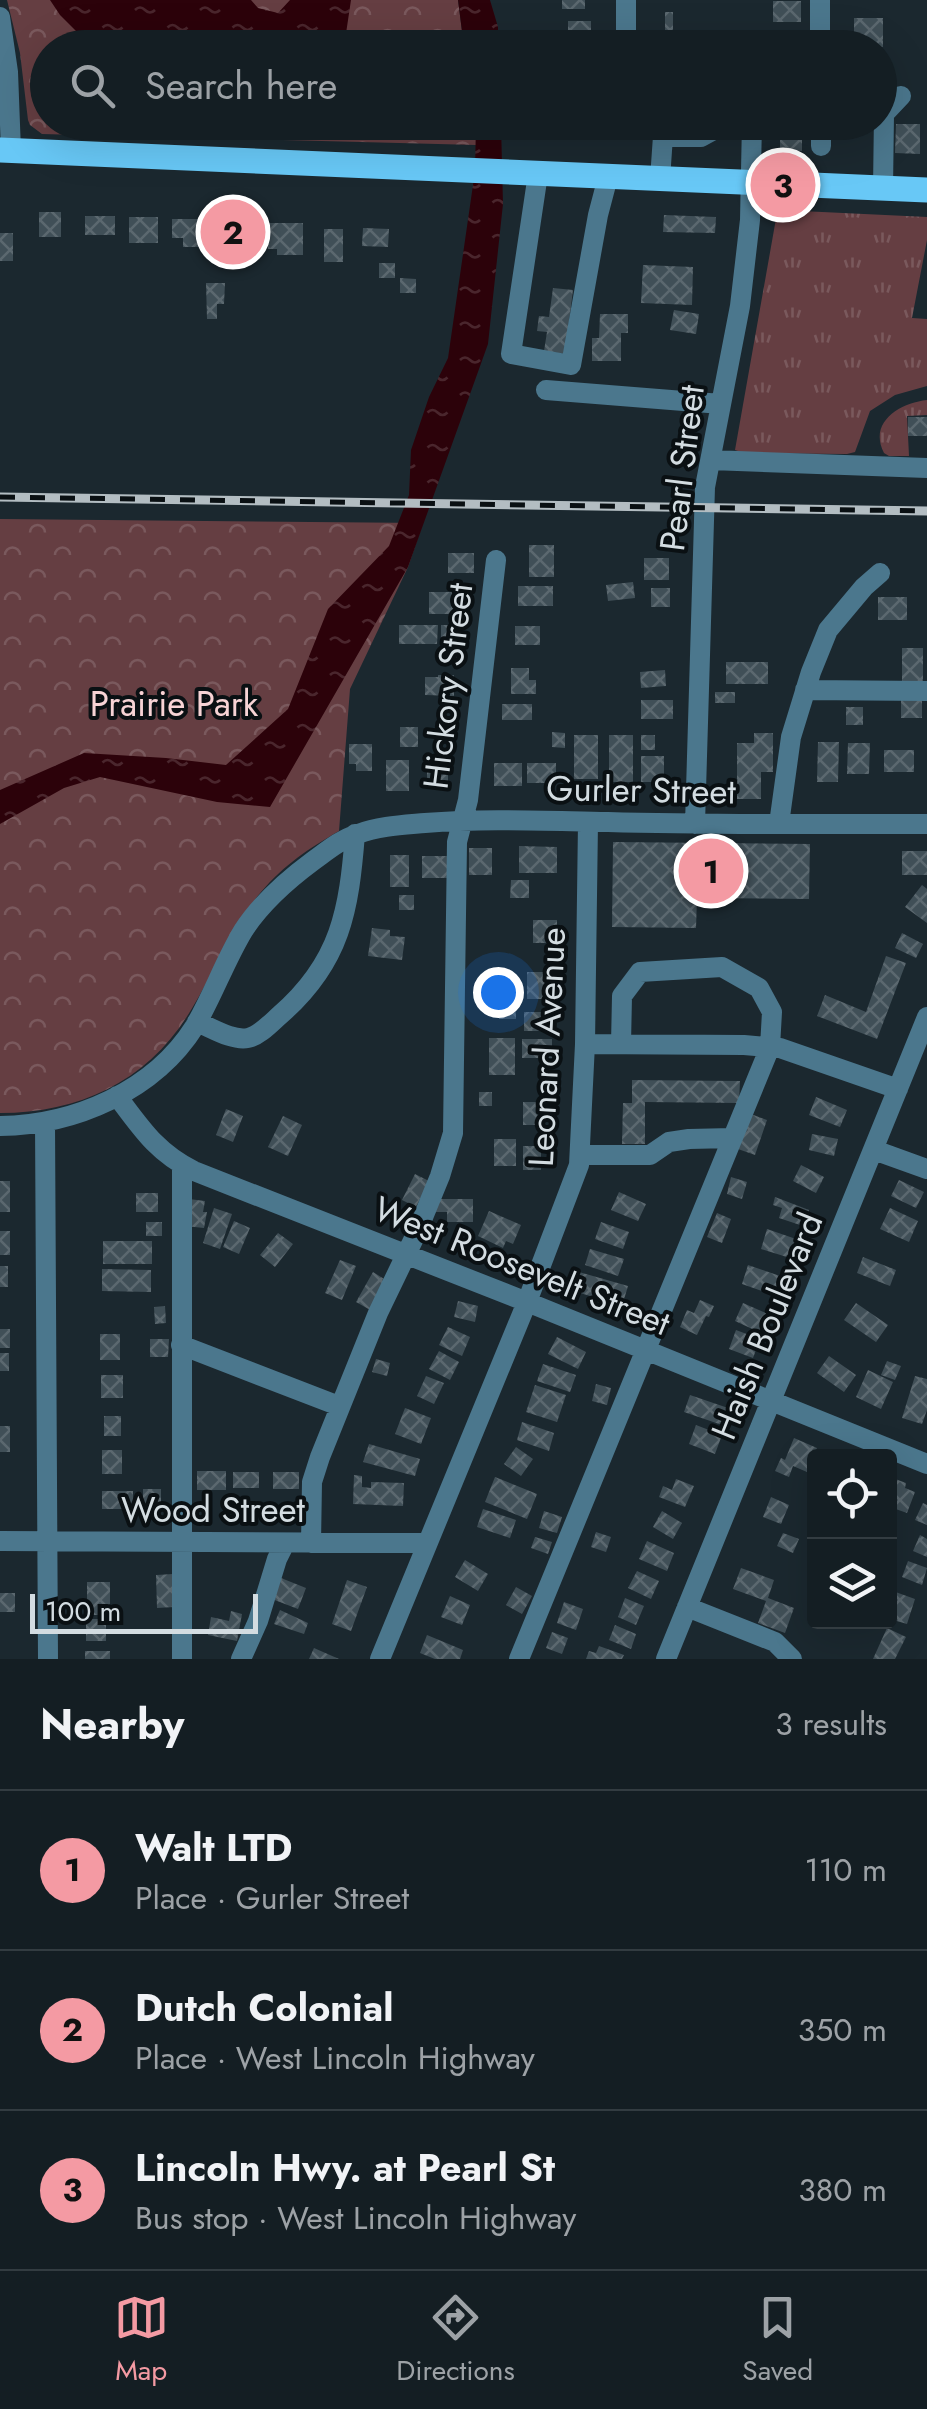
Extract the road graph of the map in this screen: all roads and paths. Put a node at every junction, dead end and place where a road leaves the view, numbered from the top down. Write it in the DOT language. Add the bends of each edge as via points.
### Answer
graph roads {
  1 [pos="626,0"];
  2 [pos="820,0"];
  3 [pos="0,17"];
  4 [pos="626,30"];
  5 [pos="820,30"];
  6 [pos="901,96"];
  7 [pos="897,100"];
  8 [pos="663,140"];
  9 [pos="752,140"];
  10 [pos="821,140"];
  11 [pos="884,140"];
  12 [pos="821,146"];
  13 [pos="6,150"];
  14 [pos="544,174"];
  15 [pos="608,177"];
  16 [pos="660,179"];
  17 [pos="751,182"];
  18 [pos="883,188"];
  19 [pos="927,190"];
  20 [pos="546,390"];
  21 [pos="721,404"];
  22 [pos="711,460"];
  23 [pos="927,468"];
  24 [pos="496,560"];
  25 [pos="880,574"];
  26 [pos="805,690"];
  27 [pos="927,691"];
  28 [pos="464,820"];
  29 [pos="588,822"];
  30 [pos="694,824"];
  31 [pos="779,824"];
  32 [pos="927,824"];
  33 [pos="355,834"];
  34 [pos="927,1018"];
  35 [pos="196,1022"];
  36 [pos="585,1044"];
  37 [pos="621,1044"];
  38 [pos="770,1047"];
  39 [pos="898,1089"];
  40 [pos="117,1096"];
  41 [pos="45,1123"];
  42 [pos="0,1126"];
  43 [pos="732,1138"];
  44 [pos="874,1150"];
  45 [pos="580,1155"];
  46 [pos="182,1165"];
  47 [pos="927,1169"];
  48 [pos="407,1254"];
  49 [pos="527,1302"];
  50 [pos="181,1345"];
  51 [pos="646,1350"];
  52 [pos="772,1400"];
  53 [pos="339,1406"];
  54 [pos="927,1464"];
  55 [pos="0,1541"];
  56 [pos="48,1542"];
  57 [pos="182,1542"];
  58 [pos="285,1542"];
  59 [pos="312,1543"];
  60 [pos="426,1543"];
  61 [pos="687,1607"];
  62 [pos="48,1659"];
  63 [pos="182,1659"];
  64 [pos="241,1659"];
  65 [pos="380,1659"];
  66 [pos="519,1659"];
  67 [pos="666,1659"];
  68 [pos="792,1659"];
  1 -- 4 [label="street"];
  2 -- 5 [label="street"];
  3 -- 13 [label="street" via="8,72"];
  6 -- 7 [label="street"];
  8 -- 16 [label="street"];
  9 -- 17 [label="street, Pearl Street"];
  10 -- 12 [label="street"];
  11 -- 18 [label="street"];
  13 -- 14 [label="main road"];
  14 -- 15 [label="main road"];
  14 -- 15 [label="street" via="511,354 571,365"];
  15 -- 16 [label="main road"];
  16 -- 17 [label="main road"];
  17 -- 18 [label="main road"];
  17 -- 21 [label="street, Pearl Street" via="740,306"];
  18 -- 19 [label="main road"];
  20 -- 21 [label="street"];
  21 -- 22 [label="street, Pearl Street"];
  22 -- 23 [label="street"];
  22 -- 30 [label="street, Pearl Street"];
  24 -- 28 [label="street, Hickory Street"];
  25 -- 26 [label="street" via="828,630"];
  26 -- 27 [label="street"];
  26 -- 31 [label="street"];
  28 -- 29 [label="street, Gurler Street"];
  28 -- 33 [label="street, Gurler Street"];
  28 -- 48 [label="street, Hickory Street" via="456,842 454,1133"];
  29 -- 30 [label="street, Gurler Street"];
  29 -- 36 [label="street, Leonard Avenue"];
  30 -- 31 [label="street, Gurler Street"];
  31 -- 32 [label="street, Gurler Street"];
  33 -- 35 [label="street" via="286,881 257,912"];
  33 -- 35 [label="street" via="342,929 308,986 254,1037 234,1037"];
  34 -- 39 [label="street, Haish Boulevard"];
  35 -- 40 [label="street" via="164,1062"];
  36 -- 37 [label="street"];
  36 -- 45 [label="street, Leonard Avenue"];
  37 -- 38 [label="street"];
  37 -- 38 [label="street" via="622,996 640,972 722,967 759,988 772,1012"];
  38 -- 39 [label="street"];
  38 -- 43 [label="street"];
  39 -- 44 [label="street, Haish Boulevard"];
  40 -- 41 [label="street"];
  40 -- 46 [label="street, West Roosevelt Street" via="150,1141"];
  41 -- 42 [label="street"];
  41 -- 56 [label="street"];
  43 -- 45 [label="street" via="669,1142 650,1155"];
  43 -- 51 [label="street"];
  44 -- 47 [label="street"];
  44 -- 52 [label="street, Haish Boulevard"];
  45 -- 49 [label="street, Leonard Avenue"];
  46 -- 48 [label="street, West Roosevelt Street"];
  46 -- 50 [label="street"];
  48 -- 49 [label="street, West Roosevelt Street"];
  48 -- 53 [label="street, Hickory Street"];
  49 -- 51 [label="street, West Roosevelt Street"];
  49 -- 60 [label="street, Leonard Avenue"];
  50 -- 53 [label="street"];
  50 -- 57 [label="street"];
  51 -- 52 [label="street, West Roosevelt Street"];
  51 -- 66 [label="street"];
  52 -- 54 [label="street, West Roosevelt Street"];
  52 -- 61 [label="street, Haish Boulevard"];
  53 -- 59 [label="street, Hickory Street" via="312,1482"];
  55 -- 56 [label="street, Wood Street"];
  56 -- 57 [label="street, Wood Street"];
  56 -- 62 [label="street"];
  57 -- 58 [label="street, Wood Street"];
  57 -- 63 [label="street"];
  58 -- 59 [label="street, Wood Street"];
  58 -- 64 [label="street"];
  59 -- 60 [label="street, Wood Street"];
  60 -- 65 [label="street, Leonard Avenue"];
  61 -- 67 [label="street, Haish Boulevard"];
  61 -- 68 [label="street" via="775,1642"];
}
